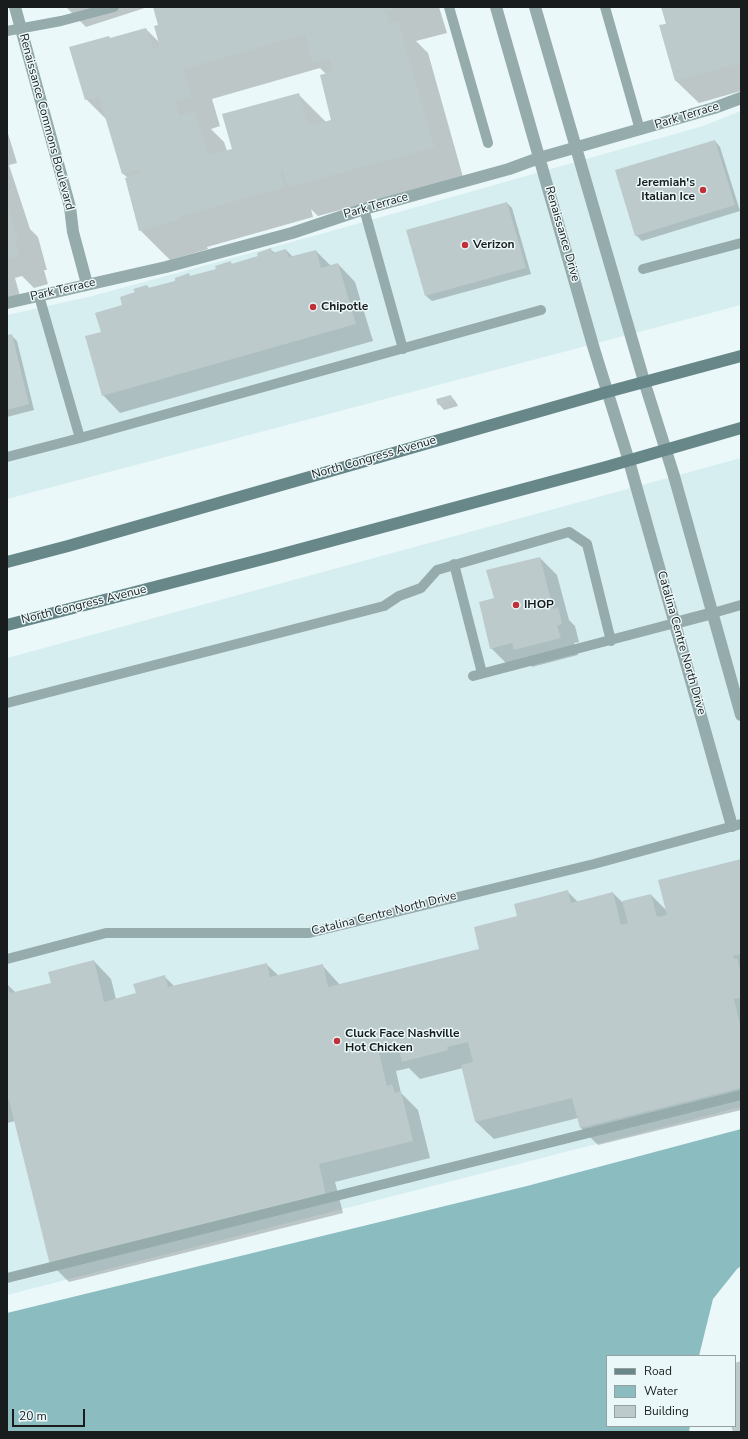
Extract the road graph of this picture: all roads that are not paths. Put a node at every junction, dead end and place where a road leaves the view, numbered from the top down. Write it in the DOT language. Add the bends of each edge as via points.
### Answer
graph roads {
  1 [pos="15,7"];
  2 [pos="114,7"];
  3 [pos="449,7"];
  4 [pos="496,7"];
  5 [pos="535,7"];
  6 [pos="604,7"];
  7 [pos="21,29"];
  8 [pos="7,31"];
  9 [pos="741,99"];
  10 [pos="640,130"];
  11 [pos="488,143"];
  12 [pos="575,148"];
  13 [pos="539,158"];
  14 [pos="364,209"];
  15 [pos="741,242"];
  16 [pos="642,269"];
  17 [pos="87,284"];
  18 [pos="38,296"];
  19 [pos="7,303"];
  20 [pos="541,310"];
  21 [pos="403,348"];
  22 [pos="741,356"];
  23 [pos="644,381"];
  24 [pos="607,392"];
  25 [pos="741,428"];
  26 [pos="80,438"];
  27 [pos="665,450"];
  28 [pos="7,457"];
  29 [pos="629,460"];
  30 [pos="7,562"];
  31 [pos="454,564"];
  32 [pos="741,605"];
  33 [pos="713,613"];
  34 [pos="675,623"];
  35 [pos="7,624"];
  36 [pos="611,641"];
  37 [pos="7,703"];
  38 [pos="741,715"];
  39 [pos="737,825"];
  40 [pos="7,959"];
  41 [pos="741,1095"];
  42 [pos="7,1278"];
  1 -- 7 [label="street, Renaissance Commons Boulevard"];
  2 -- 7 [label="lane"];
  3 -- 11 [label="lane"];
  4 -- 13 [label="street, Renaissance Drive"];
  5 -- 12 [label="street"];
  6 -- 10 [label="lane"];
  7 -- 8 [label="lane"];
  7 -- 17 [label="street, Renaissance Commons Boulevard" via="70,207 73,232"];
  9 -- 10 [label="street, Park Terrace"];
  10 -- 12 [label="street, Park Terrace"];
  12 -- 13 [label="street, Park Terrace"];
  12 -- 23 [label="street"];
  13 -- 14 [label="street, Park Terrace" via="509,169"];
  13 -- 24 [label="street, Renaissance Drive"];
  14 -- 17 [label="street, Park Terrace" via="173,265"];
  14 -- 21 [label="lane"];
  15 -- 16 [label="lane"];
  17 -- 18 [label="street, Park Terrace"];
  18 -- 19 [label="street, Park Terrace"];
  18 -- 26 [label="lane"];
  20 -- 21 [label="lane"];
  21 -- 26 [label="lane"];
  22 -- 23 [label="main road, North Congress Avenue"];
  23 -- 24 [label="main road, North Congress Avenue"];
  23 -- 27 [label="street"];
  24 -- 29 [label="street, Renaissance Drive"];
  24 -- 30 [label="main road, North Congress Avenue"];
  25 -- 27 [label="main road, North Congress Avenue"];
  26 -- 28 [label="lane"];
  27 -- 29 [label="main road, North Congress Avenue"];
  27 -- 33 [label="street"];
  29 -- 34 [label="street, Catalina Centre North Drive"];
  29 -- 35 [label="main road, North Congress Avenue" via="269,558"];
  31 -- 36 [label="lane" via="569,532 587,544"];
  31 -- 36 [label="lane" via="477,674"];
  31 -- 37 [label="lane" via="437,570 421,588 399,596 384,606"];
  32 -- 33 [label="lane"];
  33 -- 34 [label="street"];
  33 -- 38 [label="street"];
  34 -- 36 [label="lane"];
  34 -- 39 [label="street, Catalina Centre North Drive"];
  39 -- 40 [label="lane, Catalina Centre North Drive" via="608,860 309,933 106,933"];
  41 -- 42 [label="lane"];
}
